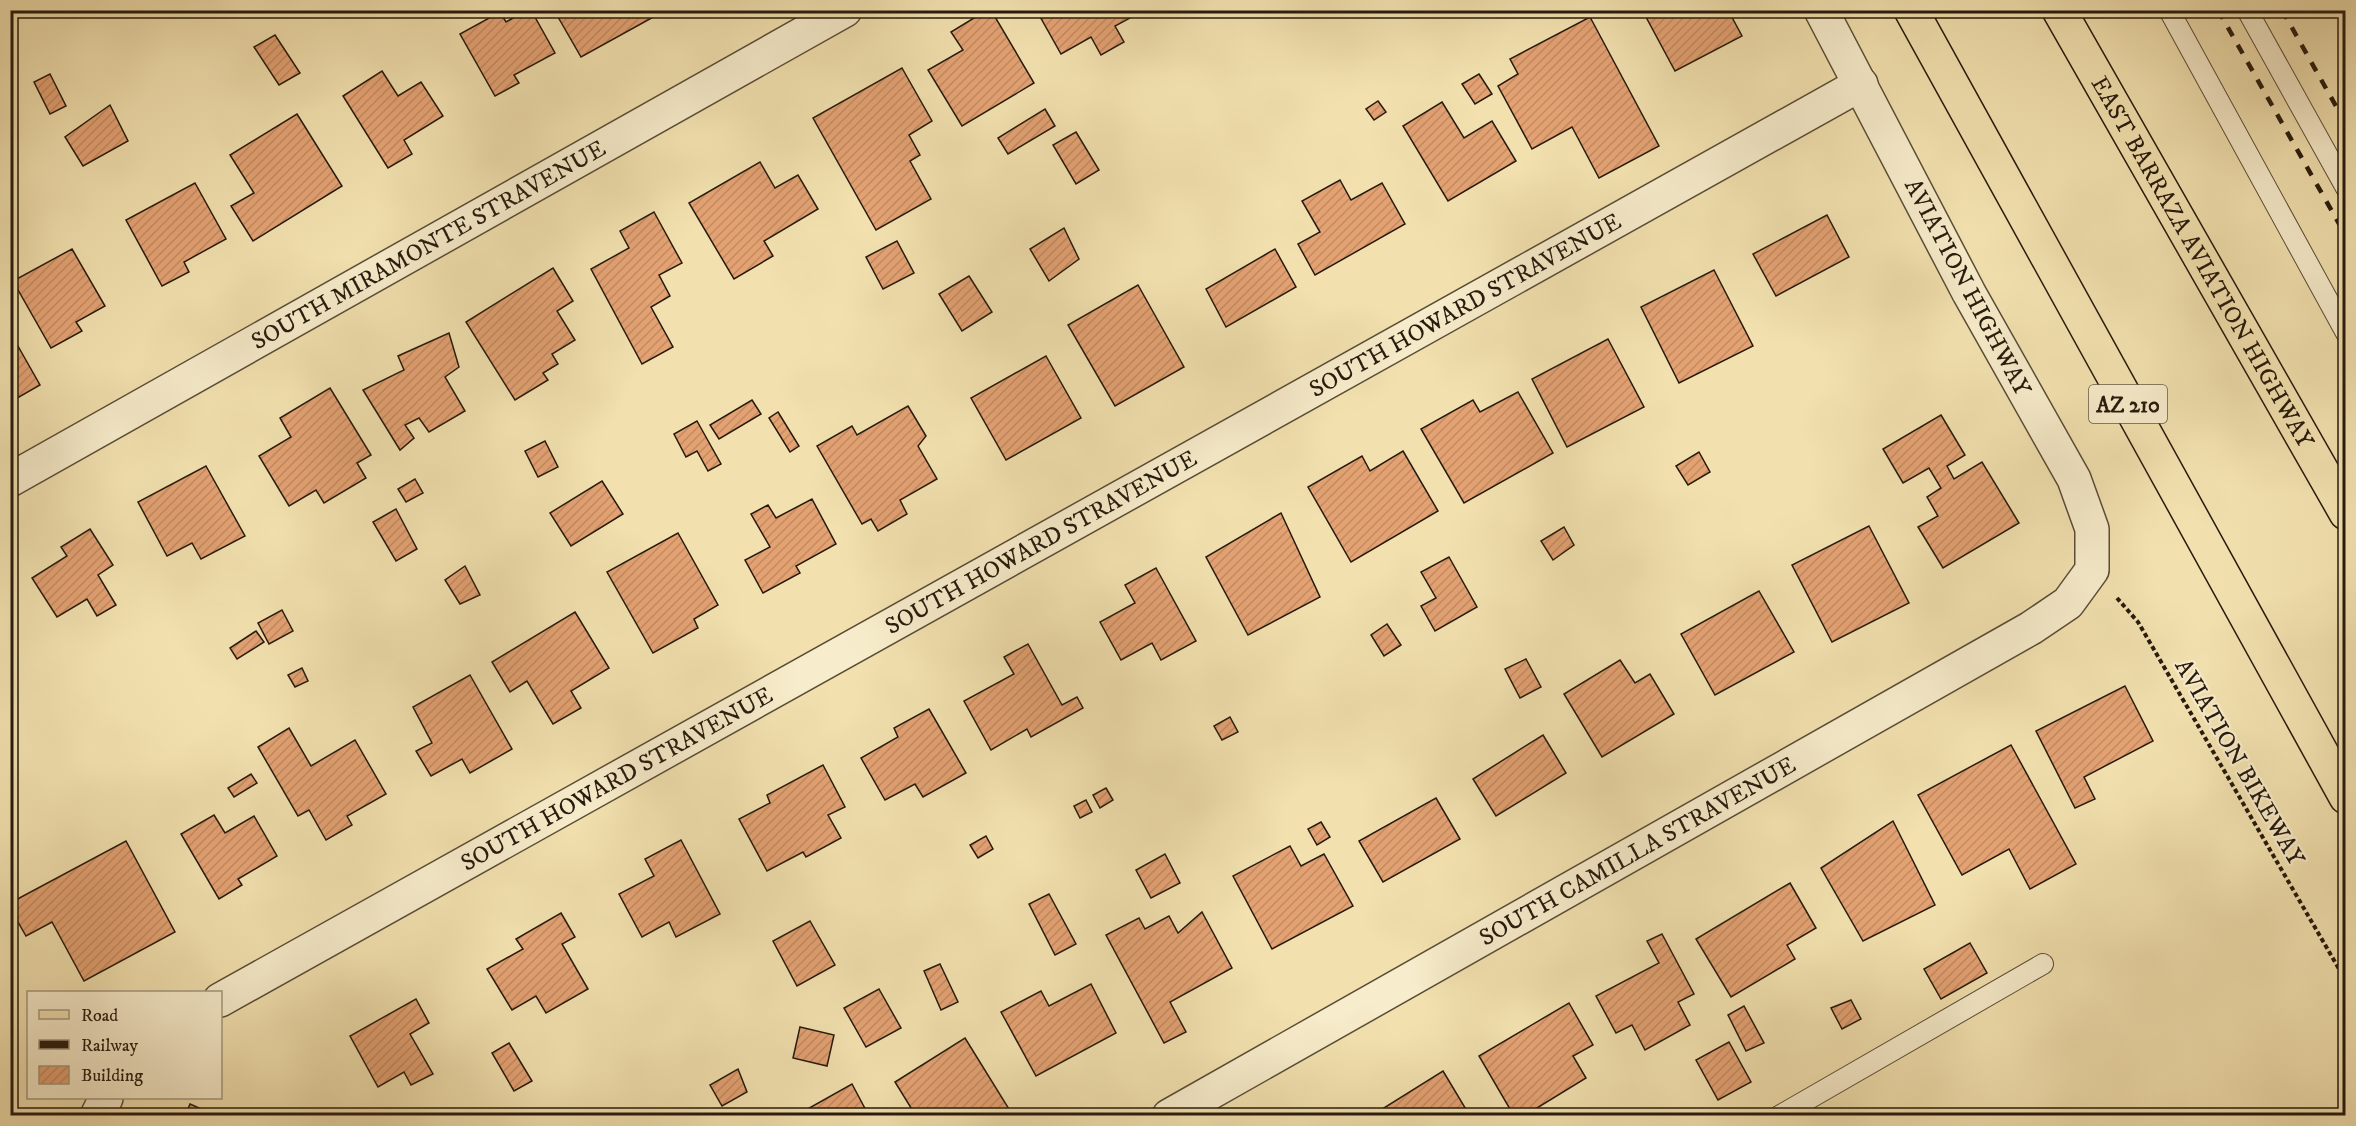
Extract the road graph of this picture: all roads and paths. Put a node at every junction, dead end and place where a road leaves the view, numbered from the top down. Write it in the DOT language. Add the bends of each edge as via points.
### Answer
graph roads {
  1 [pos="845,10"];
  2 [pos="1821,10"];
  3 [pos="1911,10"];
  4 [pos="2059,10"];
  5 [pos="2169,10"];
  6 [pos="2247,10"];
  7 [pos="1861,84"];
  8 [pos="2346,188"];
  9 [pos="2346,333"];
  10 [pos="10,480"];
  11 [pos="2346,513"];
  12 [pos="2092,570"];
  13 [pos="2346,797"];
  14 [pos="2043,964"];
  15 [pos="2346,981"];
  16 [pos="222,999"];
  17 [pos="106,1099"];
  18 [pos="97,1116"];
  19 [pos="1169,1116"];
  20 [pos="1779,1116"];
  1 -- 10 [label="street, SOUTH MIRAMONTE STRAVENUE"];
  2 -- 7 [label="street, AVIATION HIGHWAY"];
  3 -- 13 [label="main road, AZ 210"];
  4 -- 11 [label="main road, EAST BARRAZA AVIATION HIGHWAY"];
  5 -- 9 [label="lane"];
  6 -- 8 [label="lane"];
  7 -- 12 [label="street, AVIATION HIGHWAY" via="1969,293 2074,479 2092,529"];
  7 -- 16 [label="street, SOUTH HOWARD STRAVENUE"];
  12 -- 15 [label="path, AVIATION BIKEWAY" via="2138,622"];
  12 -- 19 [label="street, SOUTH CAMILLA STRAVENUE" via="2068,603 2031,628"];
  14 -- 20 [label="lane"];
  17 -- 18 [label="street"];
}
